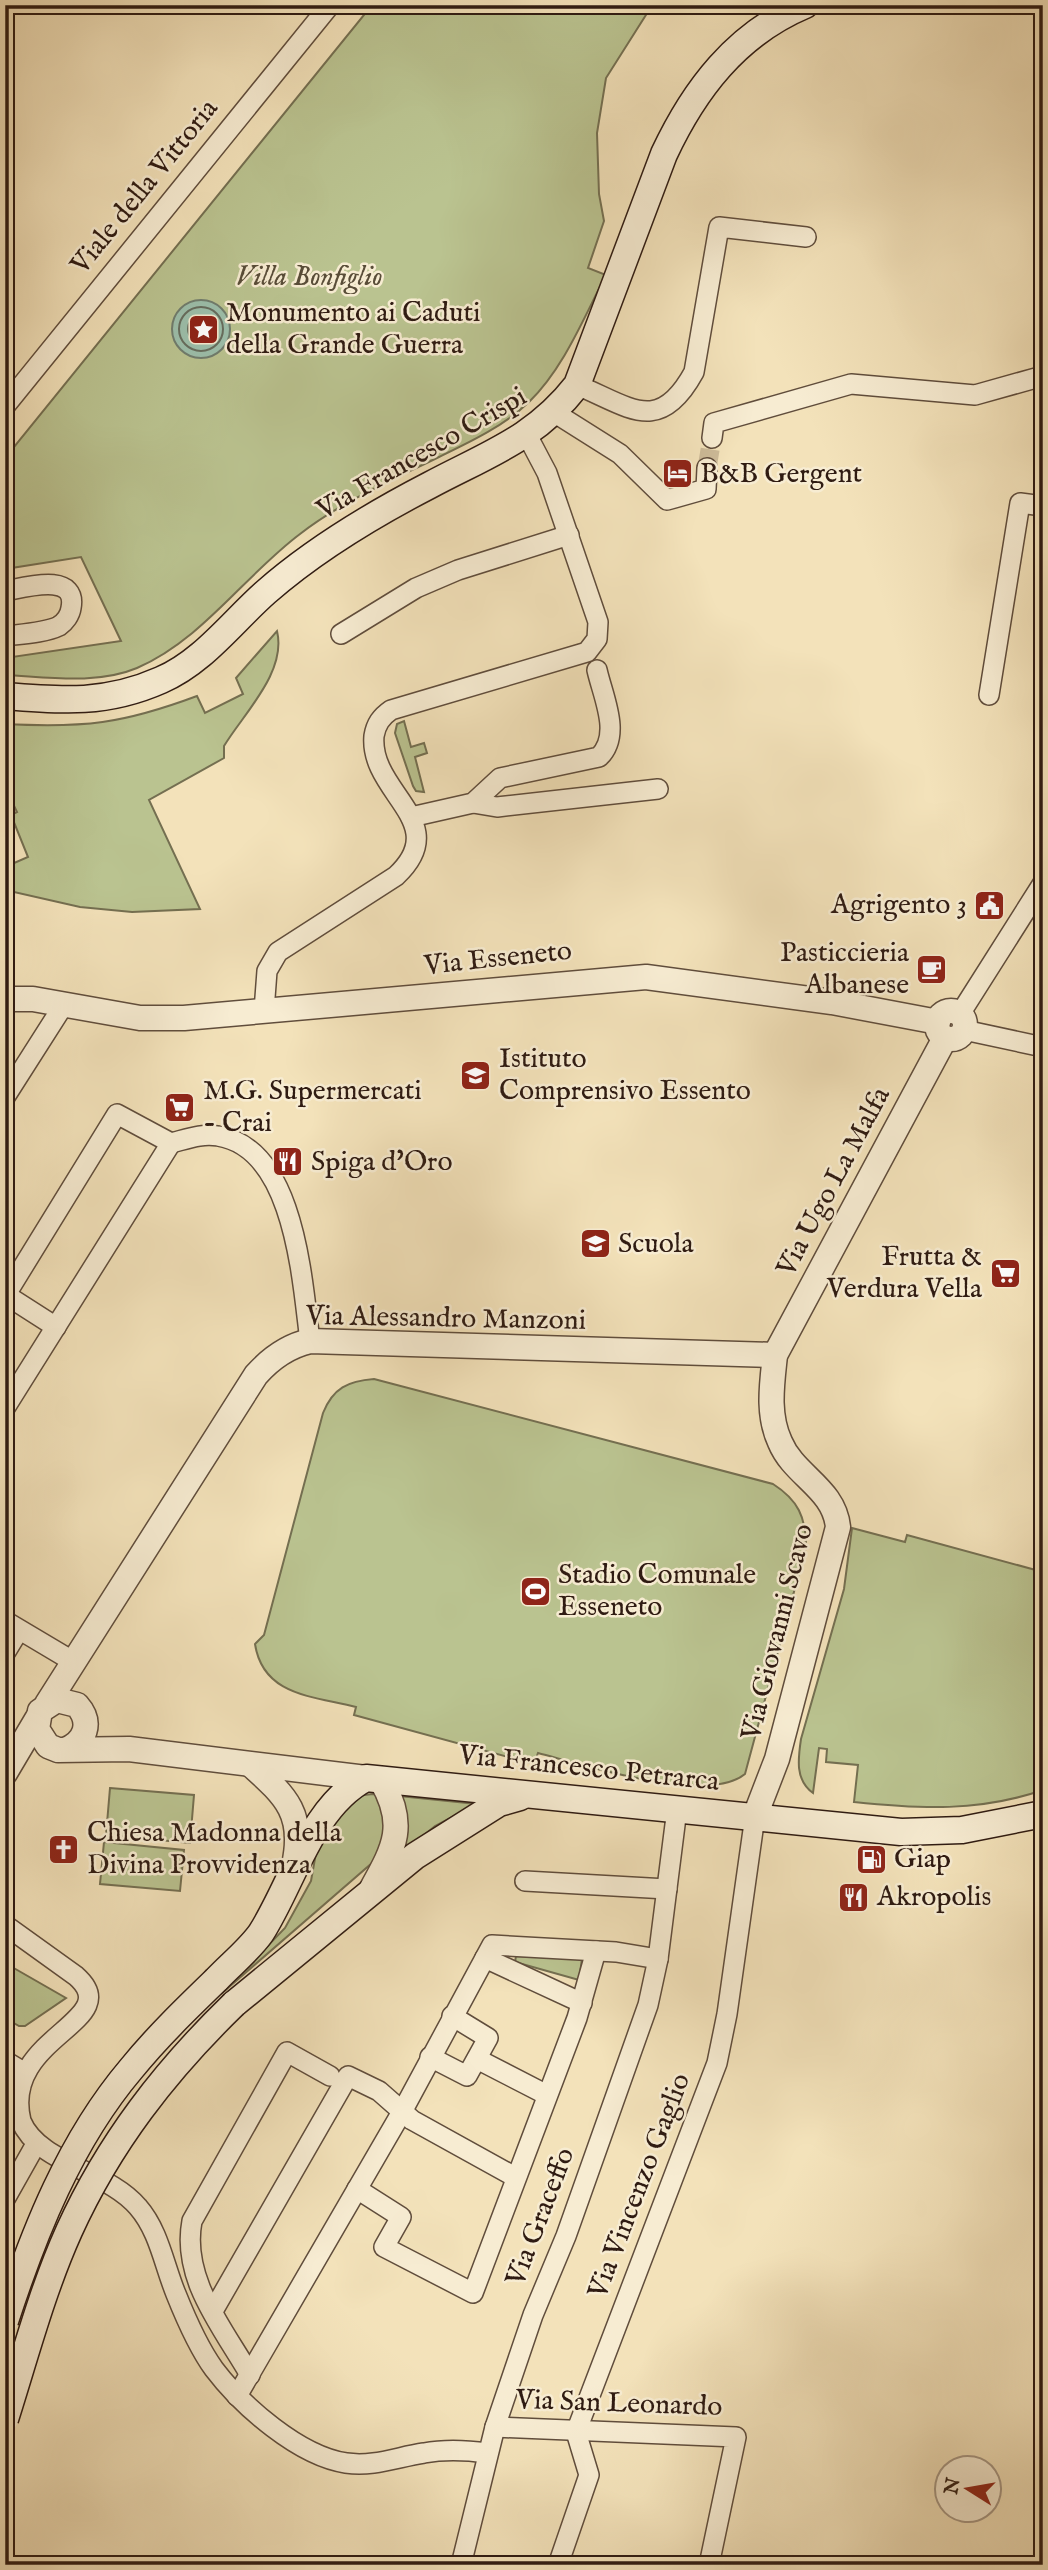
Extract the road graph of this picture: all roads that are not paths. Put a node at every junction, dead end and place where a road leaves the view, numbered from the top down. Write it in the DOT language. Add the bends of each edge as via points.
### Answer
graph roads {
  1 [pos="330,5"];
  2 [pos="805,5"];
  3 [pos="806,237"];
  4 [pos="1043,376"];
  5 [pos="577,385"];
  6 [pos="5,406"];
  7 [pos="555,412"];
  8 [pos="527,435"];
  9 [pos="712,438"];
  10 [pos="708,468"];
  11 [pos="1043,506"];
  12 [pos="569,535"];
  13 [pos="5,591"];
  14 [pos="341,634"];
  15 [pos="5,636"];
  16 [pos="597,670"];
  17 [pos="989,695"];
  18 [pos="5,696"];
  19 [pos="657,789"];
  20 [pos="473,803"];
  21 [pos="411,817"];
  22 [pos="1043,883"];
  23 [pos="5,999"];
  24 [pos="63,1006"];
  25 [pos="264,1012"];
  26 [pos="952,1026"];
  27 [pos="1043,1047"];
  28 [pos="5,1097"];
  29 [pos="171,1143"];
  30 [pos="6,1295"];
  31 [pos="56,1327"];
  32 [pos="310,1341"];
  33 [pos="775,1355"];
  34 [pos="5,1408"];
  35 [pos="12,1625"];
  36 [pos="5,1653"];
  37 [pos="74,1662"];
  38 [pos="80,1708"];
  39 [pos="42,1712"];
  40 [pos="129,1749"];
  41 [pos="61,1750"];
  42 [pos="251,1765"];
  43 [pos="5,1773"];
  44 [pos="374,1779"];
  45 [pos="5,1781"];
  46 [pos="528,1794"];
  47 [pos="677,1809"];
  48 [pos="1043,1814"];
  49 [pos="755,1816"];
  50 [pos="525,1881"];
  51 [pos="290,1883"];
  52 [pos="372,1888"];
  53 [pos="667,1889"];
  54 [pos="5,1925"];
  55 [pos="488,1951"];
  56 [pos="596,1951"];
  57 [pos="658,1959"];
  58 [pos="582,2003"];
  59 [pos="452,2016"];
  60 [pos="430,2057"];
  61 [pos="477,2059"];
  62 [pos="13,2065"];
  63 [pos="330,2076"];
  64 [pos="547,2095"];
  65 [pos="402,2110"];
  66 [pos="36,2144"];
  67 [pos="515,2178"];
  68 [pos="357,2189"];
  69 [pos="5,2199"];
  70 [pos="213,2312"];
  71 [pos="5,2321"];
  72 [pos="250,2375"];
  73 [pos="237,2396"];
  74 [pos="5,2419"];
  75 [pos="495,2427"];
  76 [pos="576,2432"];
  77 [pos="487,2453"];
  78 [pos="461,2565"];
  79 [pos="558,2565"];
  80 [pos="709,2565"];
  1 -- 6 [label="street, Viale della Vittoria"];
  2 -- 5 [label="main road, Via Francesco Crispi" via="737,48 709,77 681,118"];
  3 -- 5 [label="street" via="719,227 694,372 668,407 643,412"];
  4 -- 9 [label="street" via="975,395 851,384 715,423"];
  5 -- 7 [label="main road, Via Francesco Crispi"];
  7 -- 8 [label="main road, Via Francesco Crispi"];
  7 -- 10 [label="street" via="620,454 667,500 706,489"];
  8 -- 12 [label="street" via="547,473"];
  8 -- 18 [label="main road, Via Francesco Crispi" via="349,529 267,591 209,647 165,679 104,699"];
  11 -- 17 [label="street" via="1020,503"];
  12 -- 14 [label="street" via="416,588"];
  12 -- 21 [label="street" via="598,622 593,646 587,652 382,716 375,728 378,765"];
  13 -- 15 [label="street" via="54,584 67,591 71,603 69,615 57,627"];
  16 -- 20 [label="street" via="612,733 604,752 593,761 500,778"];
  19 -- 20 [label="street" via="498,807"];
  20 -- 21 [label="street"];
  21 -- 25 [label="street" via="418,836 409,864 278,952 267,971"];
  22 -- 26 [label="street, Via Ugo La Malfa"];
  23 -- 24 [label="street, Via Esseneto"];
  24 -- 25 [label="street, Via Esseneto" via="157,1018"];
  24 -- 28 [label="street"];
  25 -- 26 [label="street, Via Esseneto" via="646,977 818,1000"];
  26 -- 27 [label="street"];
  26 -- 33 [label="street, Via Ugo La Malfa"];
  29 -- 30 [label="street" via="117,1114"];
  29 -- 31 [label="street"];
  29 -- 32 [label="street" via="204,1134 220,1136 248,1147 270,1169 294,1243"];
  30 -- 31 [label="street"];
  31 -- 34 [label="street"];
  32 -- 33 [label="street, Via Alessandro Manzoni"];
  32 -- 37 [label="street, Via Alessandro Manzoni" via="278,1354 256,1375"];
  33 -- 49 [label="street, Via Giovanni Scavo" via="770,1402 779,1442 832,1502 838,1527 777,1759"];
  35 -- 36 [label="street"];
  35 -- 37 [label="street"];
  37 -- 38 [label="street" via="72,1687"];
  37 -- 39 [label="street, Via Alessandro Manzoni"];
  38 -- 39 [label="street" via="57,1700"];
  38 -- 40 [label="street"];
  38 -- 41 [label="street" via="86,1723 84,1735 76,1745"];
  39 -- 41 [label="street" via="41,1739"];
  39 -- 43 [label="street, Via Alessandro Manzoni"];
  40 -- 41 [label="street, Via Francesco Petrarca"];
  40 -- 42 [label="street, Via Francesco Petrarca"];
  41 -- 45 [label="street" via="26,1765"];
  42 -- 44 [label="street, Via Francesco Petrarca"];
  42 -- 51 [label="street" via="282,1792 296,1818 299,1841"];
  44 -- 46 [label="main road, Via Francesco Petrarca"];
  44 -- 51 [label="main road" via="353,1785 328,1810"];
  44 -- 52 [label="street" via="396,1812 397,1832 391,1855"];
  46 -- 47 [label="main road, Via Francesco Petrarca"];
  46 -- 52 [label="main road" via="481,1813"];
  47 -- 49 [label="main road, Via Francesco Petrarca"];
  47 -- 53 [label="street, Via Graceffo"];
  48 -- 49 [label="main road, Via Francesco Petrarca" via="1004,1824 931,1832"];
  49 -- 76 [label="street, Via Vincenzo Gaglio" via="717,2063"];
  50 -- 53 [label="street"];
  51 -- 71 [label="main road, bridge" via="259,1936 128,2071 92,2124 37,2227"];
  52 -- 74 [label="main road, bridge" via="234,2004 187,2050 119,2138 68,2233"];
  53 -- 57 [label="street, Via Graceffo"];
  54 -- 62 [label="street" via="82,1981 88,1996 82,2013"];
  55 -- 56 [label="street"];
  55 -- 58 [label="street"];
  55 -- 59 [label="street"];
  56 -- 57 [label="street"];
  56 -- 58 [label="street"];
  57 -- 75 [label="street, Via Graceffo" via="629,2062"];
  58 -- 64 [label="street"];
  59 -- 60 [label="street"];
  59 -- 61 [label="street" via="488,2038"];
  60 -- 61 [label="street" via="467,2076"];
  60 -- 65 [label="street"];
  61 -- 64 [label="street"];
  62 -- 66 [label="street" via="17,2110"];
  63 -- 70 [label="street" via="287,2052 197,2209 190,2230 191,2262"];
  64 -- 67 [label="street"];
  65 -- 67 [label="street"];
  65 -- 68 [label="street"];
  65 -- 70 [label="street" via="379,2091 348,2076"];
  66 -- 69 [label="street"];
  66 -- 73 [label="street" via="115,2185 139,2208 156,2234 185,2316 213,2367"];
  67 -- 68 [label="street" via="474,2293 384,2247 401,2217"];
  68 -- 72 [label="street"];
  70 -- 72 [label="street"];
  72 -- 73 [label="street"];
  73 -- 77 [label="street" via="278,2431 313,2452 344,2463 377,2464 445,2450"];
  75 -- 76 [label="street, Via San Leonardo"];
  75 -- 77 [label="street, Via Graceffo"];
  76 -- 79 [label="street" via="589,2475"];
  76 -- 80 [label="street, Via San Leonardo" via="736,2437"];
  77 -- 78 [label="street, Via Graceffo"];
}
